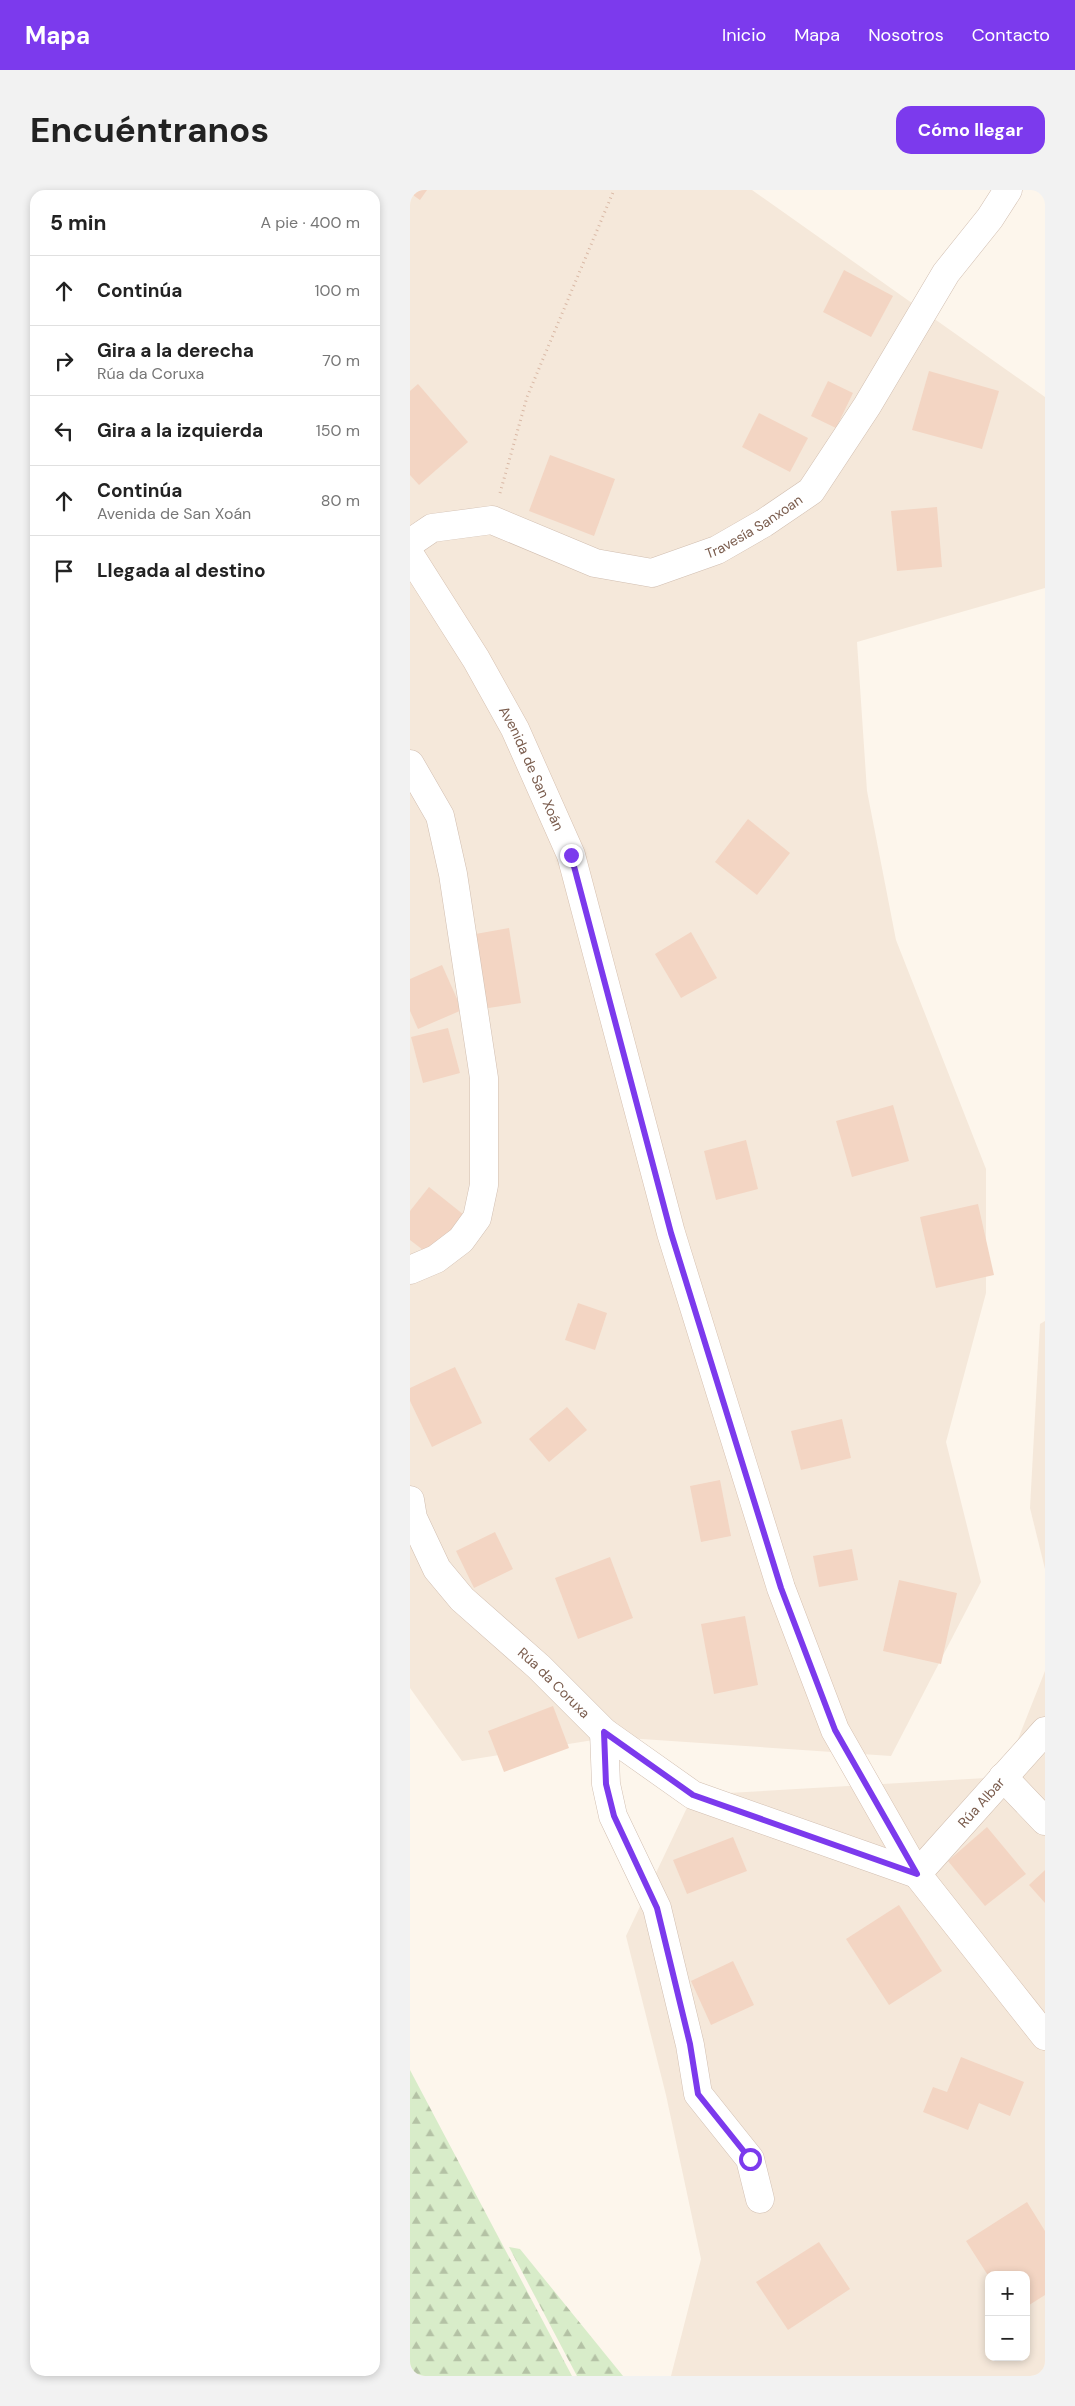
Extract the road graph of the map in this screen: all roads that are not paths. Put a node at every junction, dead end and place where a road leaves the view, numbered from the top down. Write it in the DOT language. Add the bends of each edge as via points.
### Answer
graph roads {
  1 [pos="1008,190"];
  2 [pos="410,543"];
  3 [pos="410,555"];
  4 [pos="410,764"];
  5 [pos="410,1270"];
  6 [pos="411,1512"];
  7 [pos="1045,1731"];
  8 [pos="604,1732"];
  9 [pos="1003,1777"];
  10 [pos="1045,1821"];
  11 [pos="917,1874"];
  12 [pos="1045,2036"];
  13 [pos="760,2199"];
  1 -- 2 [label="street, Travesía Sanxoan" via="946,273 812,491 764,523 717,550 652,573 595,564 492,520 432,528"];
  3 -- 11 [label="street, Avenida de San Xoán" via="476,659 515,729 571,855 671,1233 781,1588 835,1730"];
  4 -- 5 [label="street" via="440,816 484,1078 484,1185 477,1218 461,1240 443,1254"];
  6 -- 8 [label="street, Rúa da Coruxa" via="437,1569 462,1599 539,1667"];
  7 -- 9 [label="street, Rúa Albar"];
  8 -- 11 [label="street, Rúa da Coruxa" via="693,1795"];
  8 -- 13 [label="street" via="606,1784 614,1816 657,1908 688,2035 698,2094 750,2159"];
  9 -- 10 [label="street"];
  9 -- 11 [label="street, Rúa Albar"];
  11 -- 12 [label="street, Avenida de San Xoán"];
}
